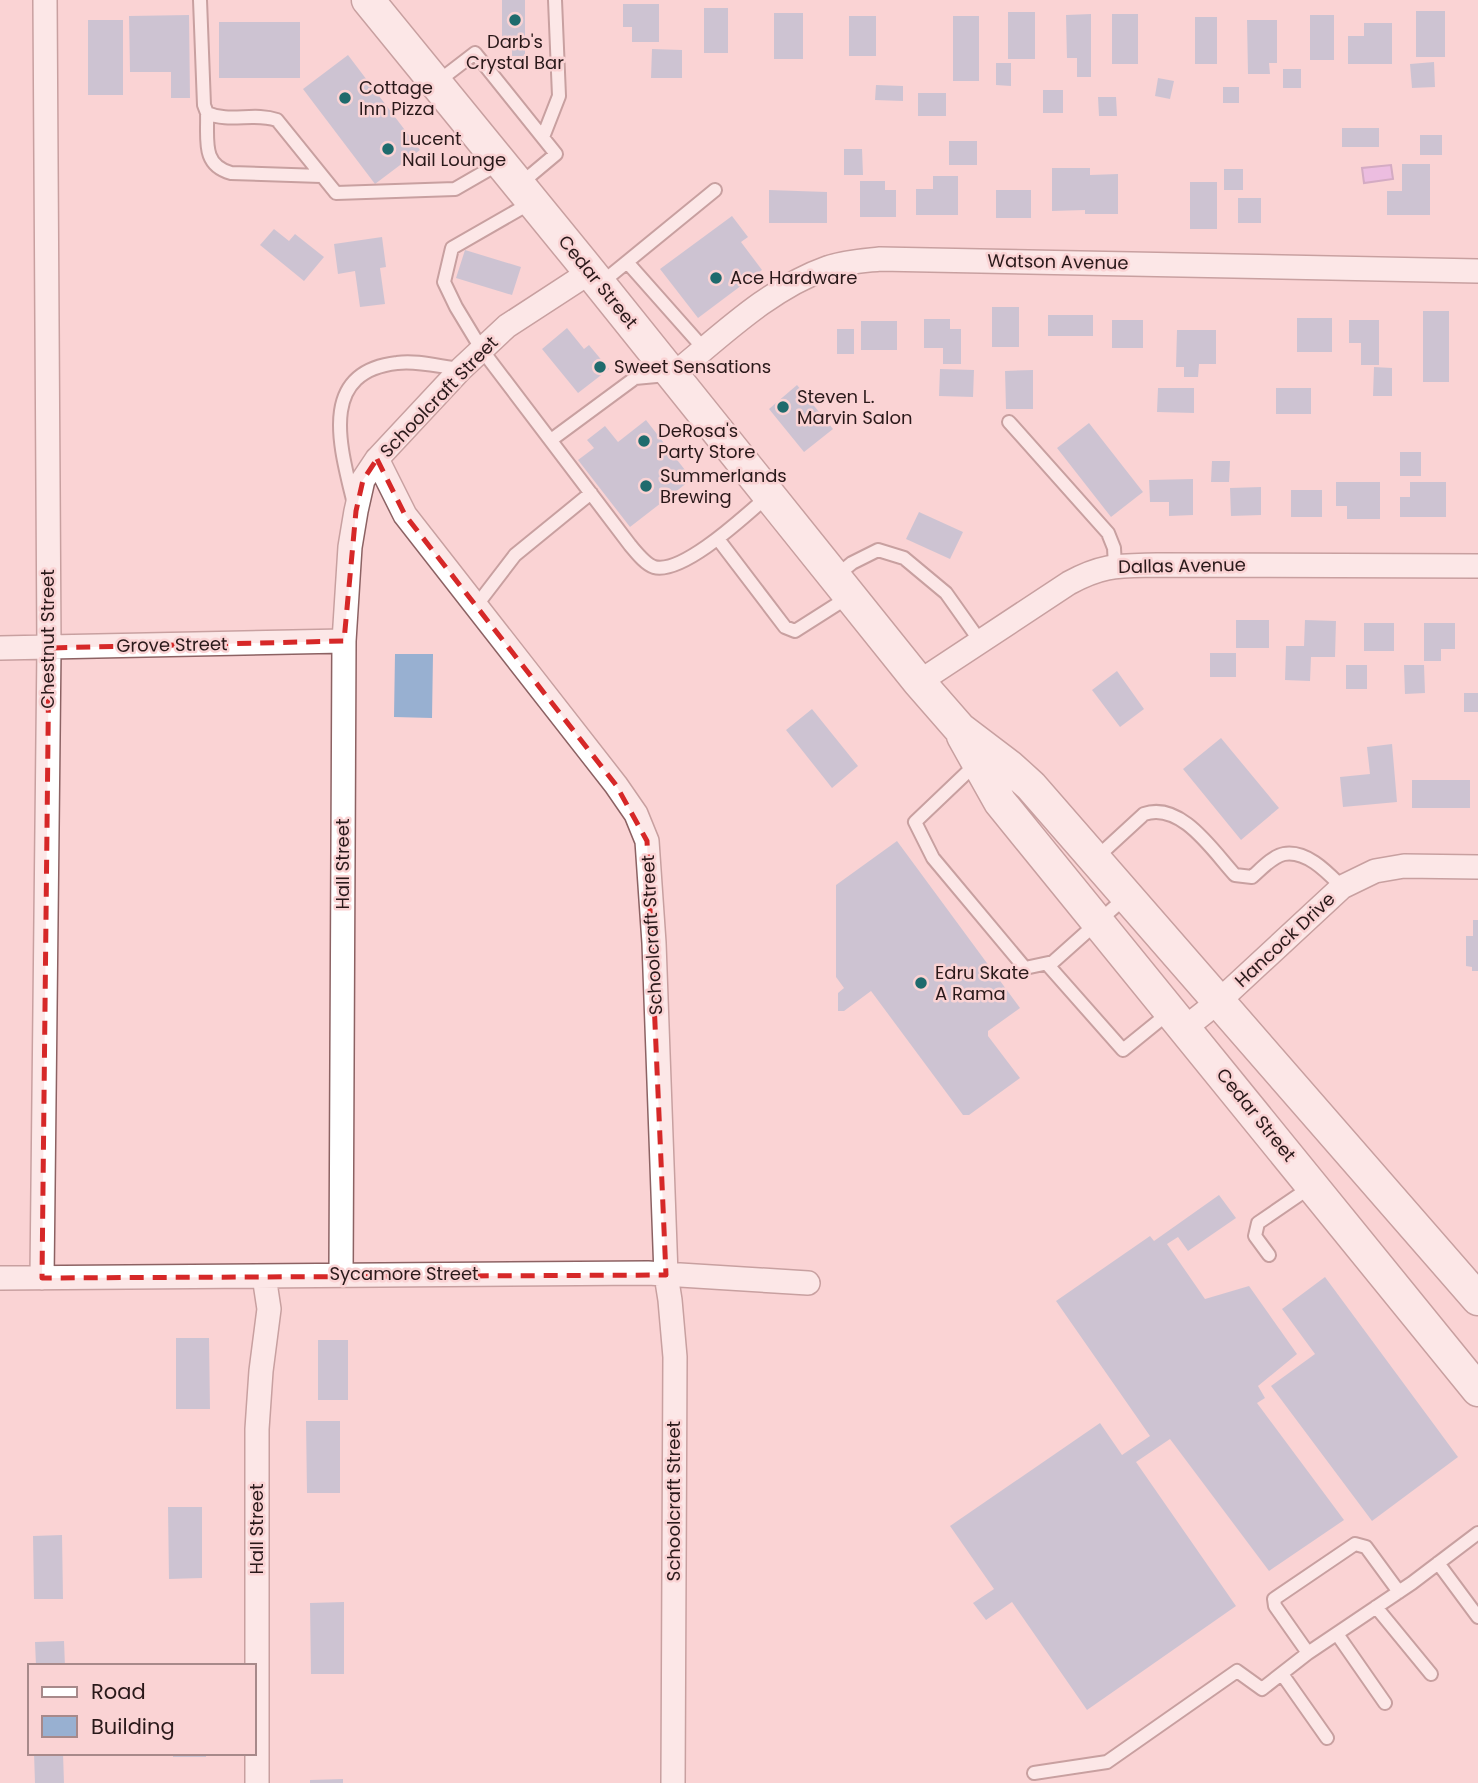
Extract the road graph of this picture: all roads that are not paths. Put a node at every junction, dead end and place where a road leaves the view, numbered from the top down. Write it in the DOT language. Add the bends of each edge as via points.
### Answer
graph roads {
  1 [pos="45,0"];
  2 [pos="200,0"];
  3 [pos="368,0"];
  4 [pos="555,0"];
  5 [pos="436,83"];
  6 [pos="207,113"];
  7 [pos="542,137"];
  8 [pos="321,176"];
  9 [pos="518,183"];
  10 [pos="715,190"];
  11 [pos="627,262"];
  12 [pos="1478,271"];
  13 [pos="595,278"];
  14 [pos="482,350"];
  15 [pos="705,350"];
  16 [pos="461,369"];
  17 [pos="673,375"];
  18 [pos="1009,422"];
  19 [pos="551,440"];
  20 [pos="377,459"];
  21 [pos="591,493"];
  22 [pos="769,495"];
  23 [pos="356,511"];
  24 [pos="719,539"];
  25 [pos="1115,566"];
  26 [pos="1478,566"];
  27 [pos="842,587"];
  28 [pos="477,606"];
  29 [pos="344,641"];
  30 [pos="980,641"];
  31 [pos="0,648"];
  32 [pos="49,648"];
  33 [pos="919,682"];
  34 [pos="984,757"];
  35 [pos="1094,859"];
  36 [pos="1478,867"];
  37 [pos="1342,887"];
  38 [pos="1127,896"];
  39 [pos="1097,920"];
  40 [pos="1047,964"];
  41 [pos="1219,1001"];
  42 [pos="1178,1020"];
  43 [pos="1312,1185"];
  44 [pos="1412,1221"];
  45 [pos="1269,1255"];
  46 [pos="341,1274"];
  47 [pos="666,1275"];
  48 [pos="264,1276"];
  49 [pos="0,1278"];
  50 [pos="42,1278"];
  51 [pos="808,1283"];
  52 [pos="1478,1299"];
  53 [pos="1478,1390"];
  54 [pos="1478,1534"];
  55 [pos="1438,1563"];
  56 [pos="1399,1592"];
  57 [pos="1376,1607"];
  58 [pos="1478,1617"];
  59 [pos="1336,1634"];
  60 [pos="1308,1653"];
  61 [pos="1282,1674"];
  62 [pos="1431,1674"];
  63 [pos="1385,1703"];
  64 [pos="1328,1738"];
  65 [pos="1034,1773"];
  66 [pos="257,1783"];
  67 [pos="673,1783"];
  1 -- 32 [label="street, Chestnut Street"];
  2 -- 6 [label="lane"];
  3 -- 5 [label="main road, Cedar Street"];
  4 -- 7 [label="lane" via="558,96"];
  5 -- 7 [label="lane" via="475,53"];
  5 -- 9 [label="main road, Cedar Street"];
  6 -- 8 [label="lane" via="277,120"];
  6 -- 8 [label="lane" via="208,152 218,170"];
  7 -- 9 [label="lane" via="556,154"];
  8 -- 9 [label="lane" via="336,193 346,194"];
  9 -- 13 [label="main road, Cedar Street"];
  9 -- 14 [label="lane" via="452,248 444,282"];
  10 -- 11 [label="lane"];
  11 -- 13 [label="lane"];
  11 -- 15 [label="lane"];
  12 -- 15 [label="street, Watson Avenue" via="850,262 776,293"];
  13 -- 14 [label="street, Schoolcraft Street" via="507,326"];
  13 -- 17 [label="main road, Cedar Street"];
  14 -- 16 [label="street, Schoolcraft Street"];
  14 -- 19 [label="lane"];
  15 -- 17 [label="street, Watson Avenue"];
  16 -- 20 [label="street, Schoolcraft Street"];
  16 -- 23 [label="lane" via="398,362 371,368 347,386 340,413 340,447"];
  17 -- 19 [label="lane" via="635,377"];
  17 -- 22 [label="main road, Cedar Street"];
  18 -- 25 [label="lane" via="1108,533"];
  19 -- 21 [label="lane"];
  20 -- 23 [label="street, Hall Street" via="363,480"];
  20 -- 28 [label="street, Schoolcraft Street" via="405,514"];
  21 -- 24 [label="lane" via="629,545 651,566 667,569"];
  21 -- 28 [label="lane" via="515,555"];
  22 -- 24 [label="lane"];
  22 -- 27 [label="main road, Cedar Street"];
  23 -- 29 [label="street, Hall Street"];
  24 -- 27 [label="lane" via="785,627 795,631"];
  25 -- 26 [label="street, Dallas Avenue"];
  25 -- 30 [label="street, Dallas Avenue" via="1094,570 1069,583"];
  27 -- 30 [label="lane" via="852,563 878,550 904,558 946,593"];
  27 -- 33 [label="main road, Cedar Street"];
  28 -- 47 [label="street, Schoolcraft Street" via="616,785 647,841"];
  29 -- 32 [label="street, Grove Street"];
  29 -- 46 [label="street, Hall Street"];
  30 -- 33 [label="street, Dallas Avenue"];
  31 -- 32 [label="street, Grove Street"];
  32 -- 50 [label="street, Chestnut Street"];
  33 -- 34 [label="main road, Cedar Street"];
  34 -- 35 [label="main road" via="1031,786"];
  34 -- 39 [label="main road, Cedar Street" via="1000,802"];
  34 -- 40 [label="lane" via="915,822 933,858 1025,968"];
  35 -- 37 [label="lane" via="1144,814 1164,811 1192,829 1235,875 1252,877 1283,854 1296,854 1321,866"];
  35 -- 38 [label="main road"];
  36 -- 37 [label="street, Hancock Drive" via="1404,866 1374,871"];
  37 -- 41 [label="street, Hancock Drive"];
  38 -- 39 [label="lane"];
  38 -- 41 [label="main road"];
  39 -- 40 [label="lane"];
  39 -- 42 [label="main road, Cedar Street"];
  40 -- 42 [label="lane" via="1123,1050"];
  41 -- 42 [label="street, Hancock Drive"];
  41 -- 44 [label="main road"];
  42 -- 43 [label="main road, Cedar Street"];
  43 -- 44 [label="main road" via="1342,1168"];
  43 -- 45 [label="lane" via="1258,1223 1255,1236"];
  43 -- 53 [label="main road, Cedar Street"];
  44 -- 52 [label="main road"];
  46 -- 47 [label="street, Sycamore Street"];
  46 -- 48 [label="street, Sycamore Street"];
  47 -- 51 [label="street, Sycamore Street"];
  47 -- 67 [label="street, Schoolcraft Street" via="675,1357"];
  48 -- 50 [label="street, Sycamore Street"];
  48 -- 66 [label="street, Hall Street" via="269,1309 257,1429"];
  49 -- 50 [label="street, Sycamore Street"];
  54 -- 55 [label="lane"];
  55 -- 56 [label="lane"];
  55 -- 58 [label="lane"];
  56 -- 57 [label="lane"];
  56 -- 60 [label="lane" via="1366,1547 1355,1544 1274,1599"];
  57 -- 59 [label="lane"];
  57 -- 62 [label="lane"];
  59 -- 60 [label="lane"];
  59 -- 63 [label="lane"];
  60 -- 61 [label="lane"];
  61 -- 64 [label="lane"];
  61 -- 65 [label="lane" via="1262,1689 1237,1671 1107,1762"];
}
